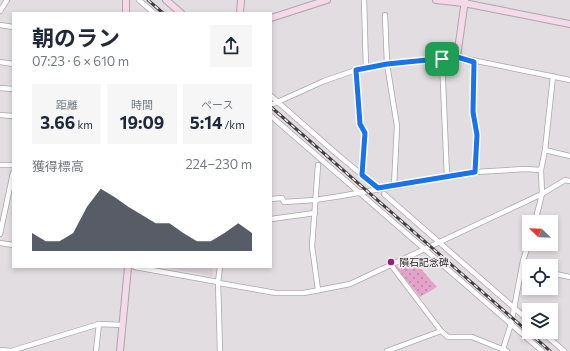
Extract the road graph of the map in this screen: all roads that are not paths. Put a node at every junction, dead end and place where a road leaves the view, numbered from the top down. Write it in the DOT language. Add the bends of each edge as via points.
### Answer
graph roads {
  1 [pos="7,0"];
  2 [pos="126,0"];
  3 [pos="139,0"];
  4 [pos="166,0"];
  5 [pos="241,0"];
  6 [pos="327,0"];
  7 [pos="364,0"];
  8 [pos="436,0"];
  9 [pos="464,2"];
  10 [pos="0,11"];
  11 [pos="126,12"];
  12 [pos="153,12"];
  13 [pos="180,12"];
  14 [pos="240,12"];
  15 [pos="386,15"];
  16 [pos="272,18"];
  17 [pos="570,24"];
  18 [pos="0,25"];
  19 [pos="12,27"];
  20 [pos="457,57"];
  21 [pos="442,59"];
  22 [pos="0,62"];
  23 [pos="474,62"];
  24 [pos="12,64"];
  25 [pos="387,64"];
  26 [pos="366,68"];
  27 [pos="356,70"];
  28 [pos="553,76"];
  29 [pos="570,80"];
  30 [pos="0,88"];
  31 [pos="12,90"];
  32 [pos="272,97"];
  33 [pos="278,102"];
  34 [pos="272,105"];
  35 [pos="0,115"];
  36 [pos="12,116"];
  37 [pos="272,117"];
  38 [pos="545,150"];
  39 [pos="570,156"];
  40 [pos="0,165"];
  41 [pos="12,165"];
  42 [pos="318,165"];
  43 [pos="541,170"];
  44 [pos="475,172"];
  45 [pos="362,175"];
  46 [pos="447,178"];
  47 [pos="12,179"];
  48 [pos="570,181"];
  49 [pos="394,186"];
  50 [pos="378,188"];
  51 [pos="359,192"];
  52 [pos="384,194"];
  53 [pos="542,194"];
  54 [pos="272,199"];
  55 [pos="316,200"];
  56 [pos="315,213"];
  57 [pos="537,215"];
  58 [pos="272,219"];
  59 [pos="0,234"];
  60 [pos="438,242"];
  61 [pos="0,243"];
  62 [pos="12,245"];
  63 [pos="425,248"];
  64 [pos="391,266"];
  65 [pos="128,268"];
  66 [pos="140,268"];
  67 [pos="220,268"];
  68 [pos="522,270"];
  69 [pos="558,274"];
  70 [pos="570,277"];
  71 [pos="219,283"];
  72 [pos="318,290"];
  73 [pos="514,308"];
  74 [pos="522,315"];
  75 [pos="99,324"];
  76 [pos="512,324"];
  77 [pos="123,326"];
  78 [pos="441,331"];
  79 [pos="550,339"];
  80 [pos="496,349"];
  81 [pos="0,350"];
  82 [pos="505,350"];
  83 [pos="96,351"];
  84 [pos="120,351"];
  85 [pos="220,351"];
  86 [pos="387,351"];
  87 [pos="542,351"];
  88 [pos="564,351"];
  1 -- 10 [label="street"];
  2 -- 11 [label="street"];
  3 -- 12 [label="street"];
  4 -- 13 [label="street"];
  5 -- 14 [label="street"];
  6 -- 16 [label="street"];
  7 -- 26 [label="street"];
  8 -- 9 [label="street"];
  9 -- 17 [label="street"];
  9 -- 20 [label="street"];
  15 -- 25 [label="street"];
  18 -- 19 [label="street"];
  20 -- 21 [label="street"];
  20 -- 23 [label="street"];
  21 -- 25 [label="street"];
  21 -- 46 [label="street"];
  22 -- 24 [label="street"];
  23 -- 28 [label="street"];
  23 -- 44 [label="street" via="473,112 477,135"];
  25 -- 26 [label="street"];
  25 -- 49 [label="street" via="397,126"];
  26 -- 27 [label="street"];
  27 -- 33 [label="street"];
  27 -- 45 [label="street" via="360,124 365,133"];
  28 -- 29 [label="street"];
  28 -- 38 [label="street"];
  30 -- 31 [label="street"];
  32 -- 33 [label="street"];
  33 -- 34 [label="street"];
  33 -- 45 [label="street"];
  35 -- 36 [label="street"];
  37 -- 51 [label="street"];
  38 -- 39 [label="street"];
  38 -- 43 [label="street"];
  40 -- 41 [label="street"];
  42 -- 55 [label="street"];
  43 -- 44 [label="street"];
  43 -- 53 [label="street"];
  44 -- 46 [label="street"];
  45 -- 50 [label="street"];
  46 -- 49 [label="street"];
  47 -- 59 [label="street"];
  48 -- 53 [label="street" via="564,180"];
  49 -- 50 [label="street"];
  50 -- 51 [label="street"];
  51 -- 55 [label="street"];
  51 -- 63 [label="street"];
  52 -- 60 [label="street"];
  53 -- 57 [label="street"];
  53 -- 60 [label="street"];
  54 -- 55 [label="street" via="282,198 284,202"];
  55 -- 56 [label="street"];
  56 -- 58 [label="street"];
  56 -- 72 [label="street" via="312,246"];
  60 -- 63 [label="street"];
  60 -- 73 [label="street"];
  61 -- 62 [label="street"];
  63 -- 64 [label="street"];
  63 -- 76 [label="street"];
  64 -- 72 [label="street" via="350,284"];
  64 -- 78 [label="street"];
  65 -- 77 [label="street"];
  66 -- 71 [label="street"];
  67 -- 71 [label="street"];
  68 -- 73 [label="street"];
  69 -- 70 [label="street"];
  71 -- 72 [label="street" via="276,293"];
  71 -- 85 [label="street"];
  73 -- 74 [label="street"];
  73 -- 76 [label="street"];
  75 -- 77 [label="street"];
  75 -- 81 [label="street" via="11,351"];
  75 -- 83 [label="street"];
  76 -- 82 [label="street"];
  76 -- 87 [label="street"];
  77 -- 84 [label="street"];
  78 -- 80 [label="street" via="448,338 472,337"];
  78 -- 86 [label="street"];
  79 -- 88 [label="street"];
  80 -- 82 [label="street"];
}
